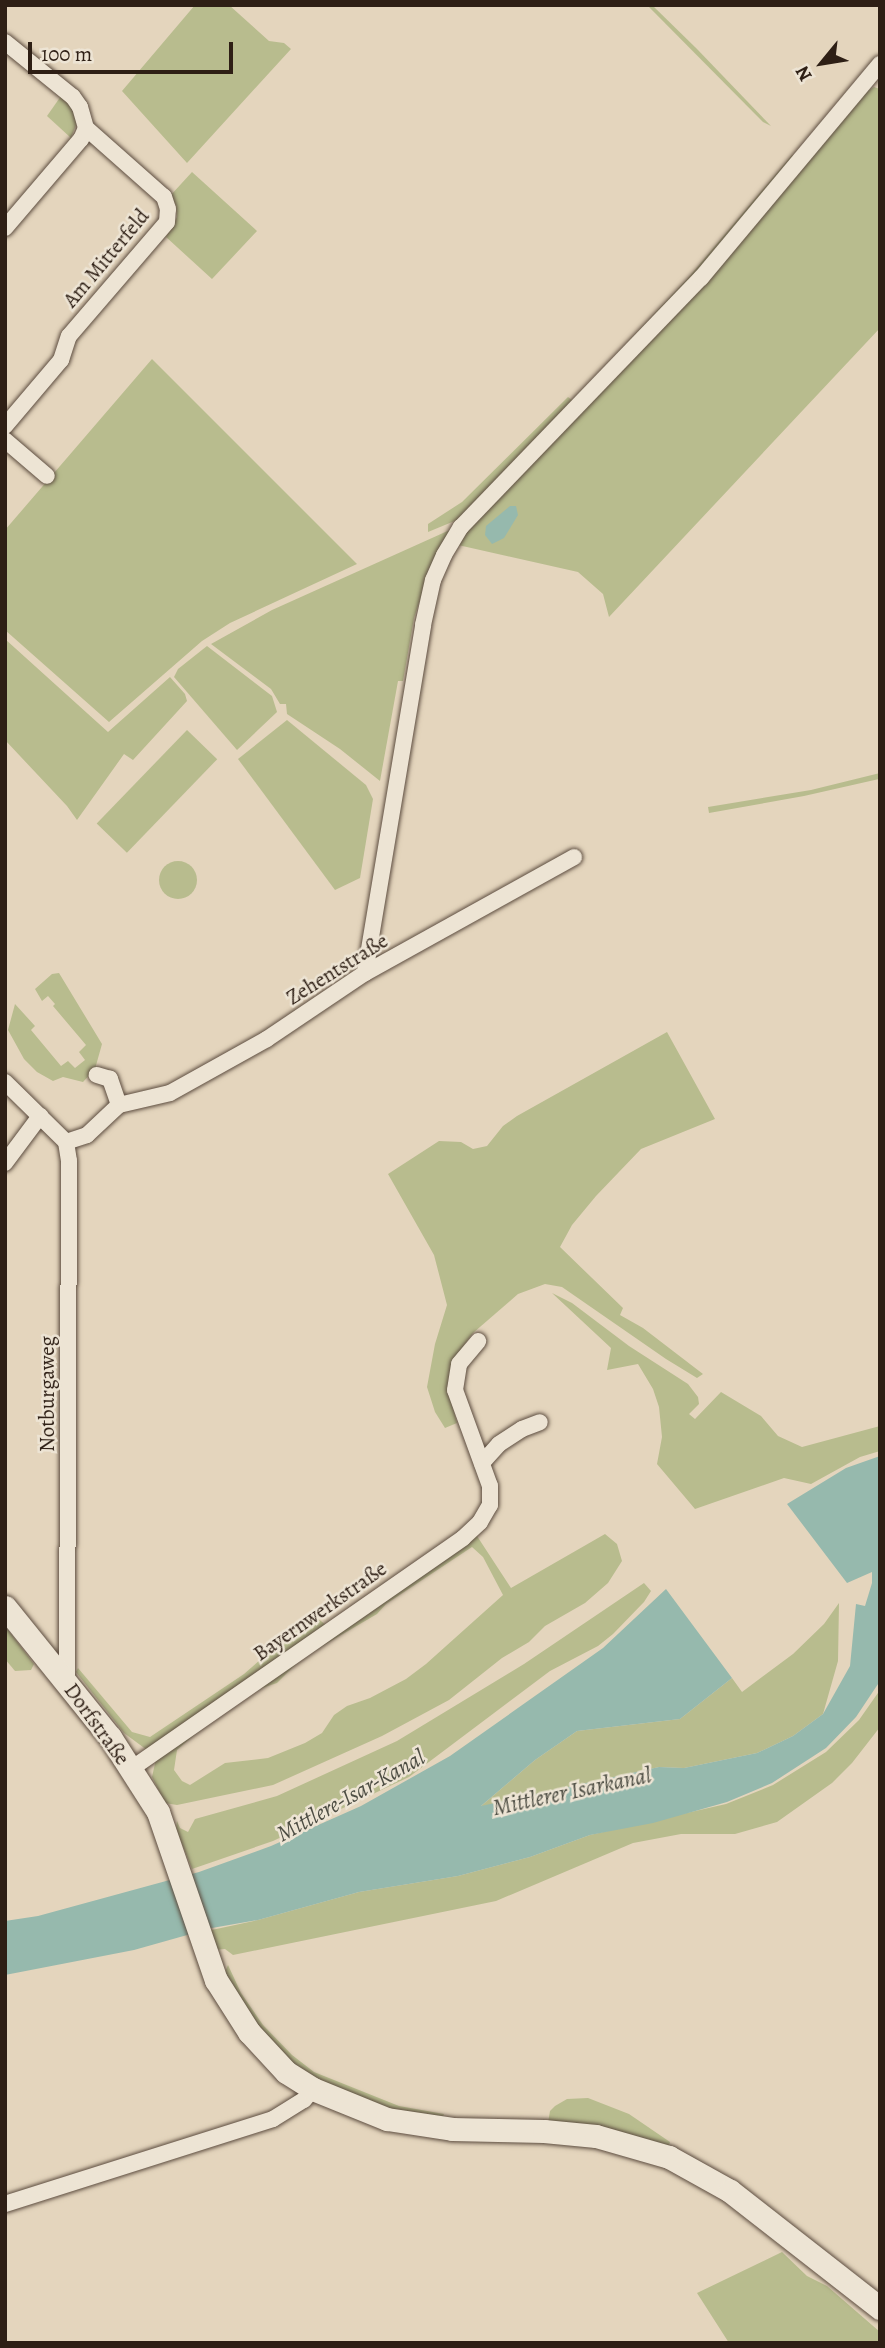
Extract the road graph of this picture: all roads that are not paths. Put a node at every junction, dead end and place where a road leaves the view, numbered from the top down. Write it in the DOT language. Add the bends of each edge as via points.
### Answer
graph roads {
  1 [pos="5,41"];
  2 [pos="880,64"];
  3 [pos="86,128"];
  4 [pos="5,228"];
  5 [pos="5,426"];
  6 [pos="5,440"];
  7 [pos="47,475"];
  8 [pos="574,857"];
  9 [pos="365,973"];
  10 [pos="97,1075"];
  11 [pos="5,1082"];
  12 [pos="119,1105"];
  13 [pos="40,1116"];
  14 [pos="66,1142"];
  15 [pos="5,1163"];
  16 [pos="478,1341"];
  17 [pos="540,1422"];
  18 [pos="482,1463"];
  19 [pos="5,1608"];
  20 [pos="67,1683"];
  21 [pos="131,1769"];
  22 [pos="313,2089"];
  23 [pos="5,2204"];
  24 [pos="880,2308"];
  1 -- 3 [label="street" via="73,97"];
  2 -- 9 [label="street" via="701,278 469,518 444,555 423,625"];
  3 -- 4 [label="street"];
  3 -- 5 [label="street, Am Mitterfeld" via="164,197 167,222 69,335 61,360"];
  6 -- 7 [label="street"];
  8 -- 9 [label="street, Zehentstraße"];
  9 -- 12 [label="street, Zehentstraße" via="267,1039 170,1093"];
  10 -- 12 [label="street" via="110,1079"];
  11 -- 13 [label="street"];
  12 -- 14 [label="street" via="87,1135"];
  13 -- 14 [label="street"];
  13 -- 15 [label="street"];
  14 -- 20 [label="street, Notburgaweg"];
  16 -- 18 [label="street, Bayernwerkstraße" via="459,1364 455,1390"];
  17 -- 18 [label="street" via="499,1444"];
  18 -- 21 [label="street, Bayernwerkstraße" via="491,1505 463,1538"];
  19 -- 20 [label="street, Dorfstraße"];
  20 -- 21 [label="street, Dorfstraße"];
  21 -- 22 [label="street, Dorfstraße" via="158,1812 223,1995 248,2032 286,2072"];
  22 -- 23 [label="street" via="274,2119"];
  22 -- 24 [label="street, Dorfstraße" via="387,2119 452,2129 585,2135 647,2148 690,2166 730,2191"];
}
